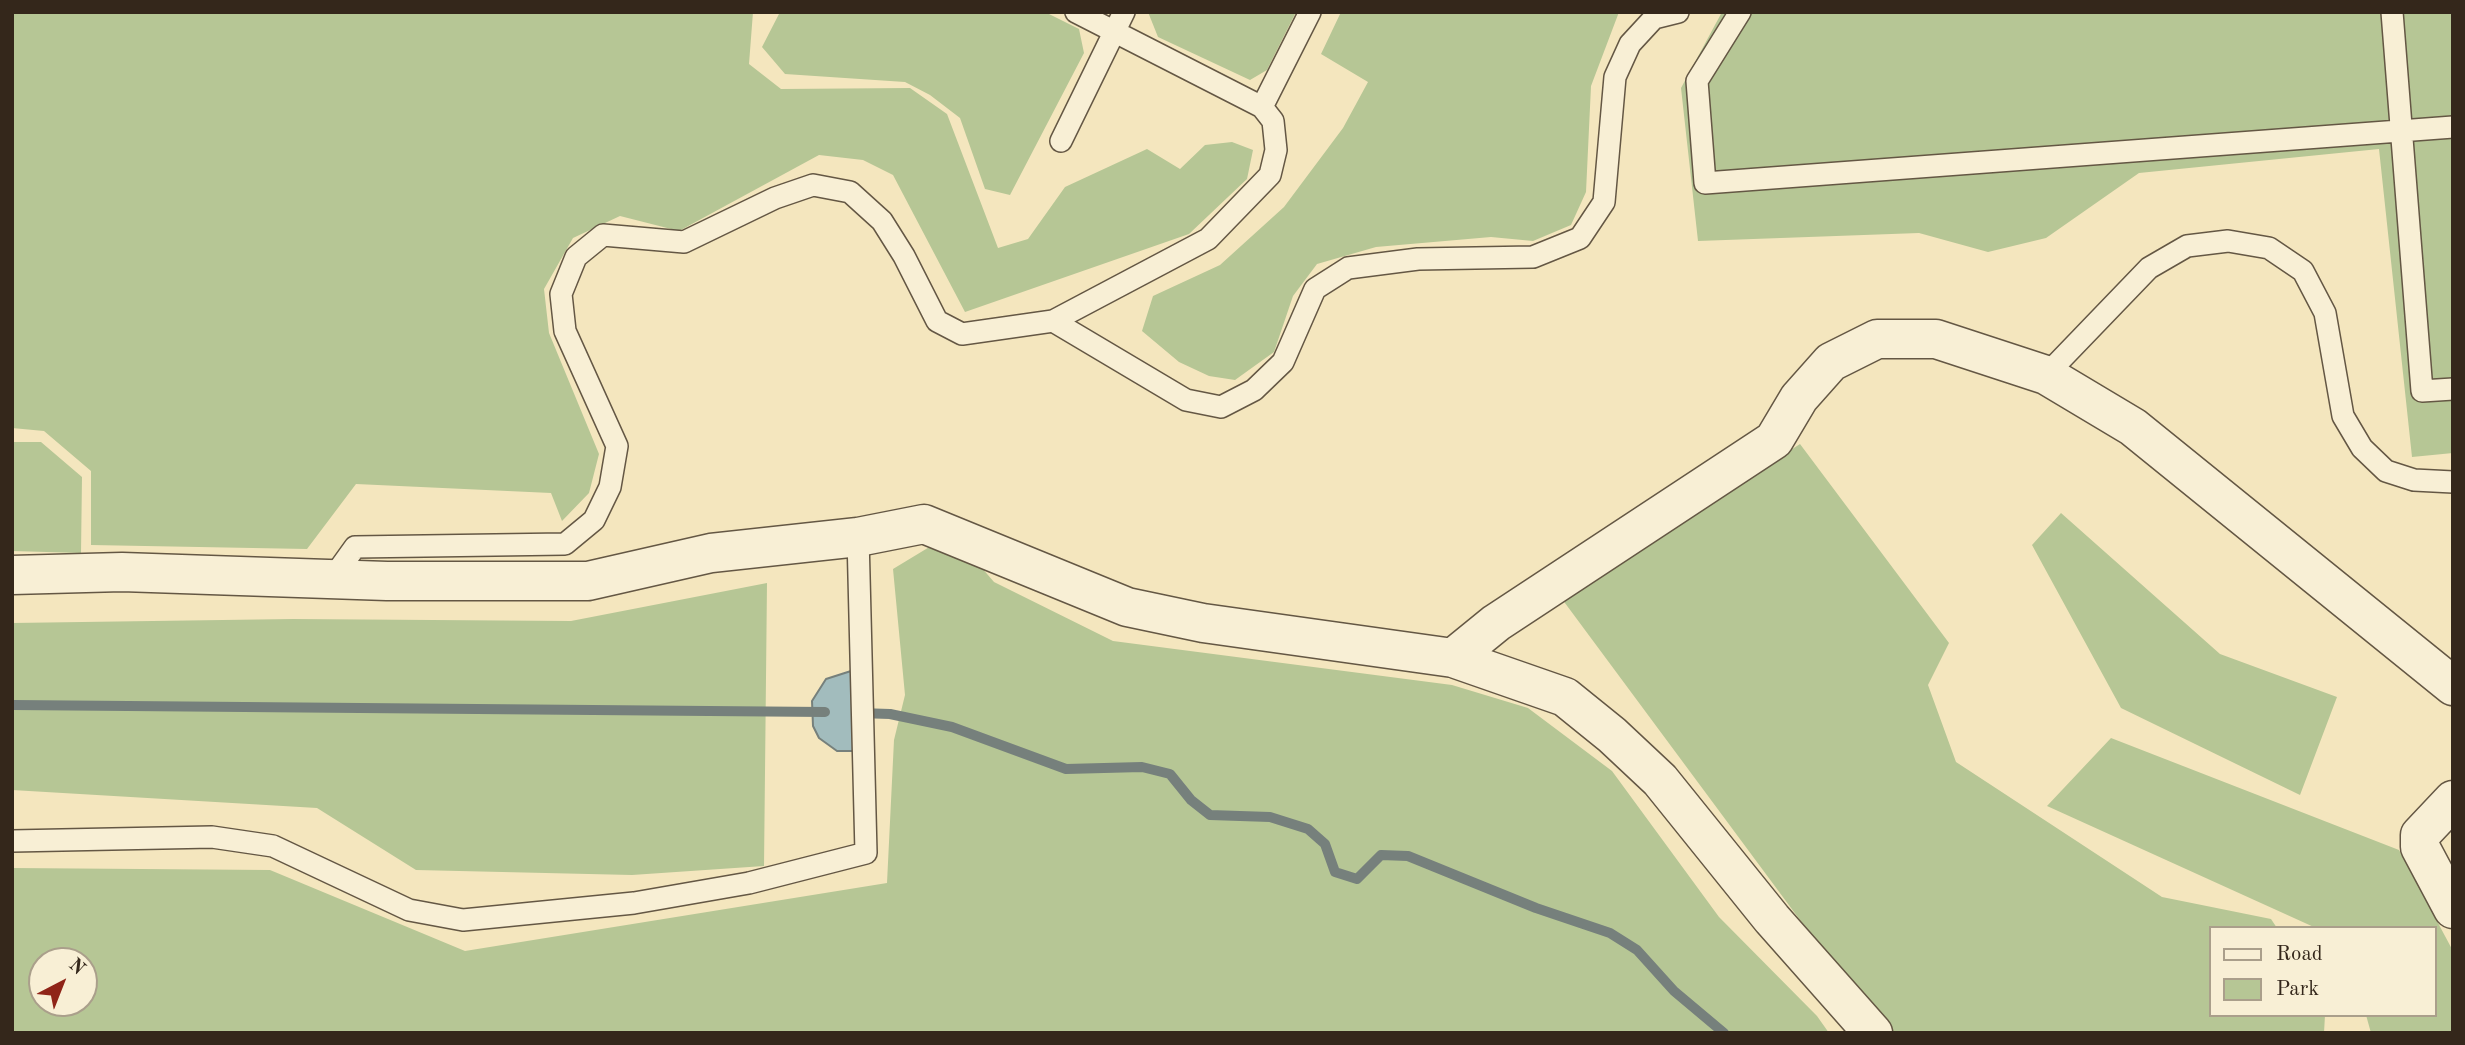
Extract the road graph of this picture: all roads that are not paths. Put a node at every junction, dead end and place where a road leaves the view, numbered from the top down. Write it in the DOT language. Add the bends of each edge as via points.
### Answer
graph roads {
  1 [pos="1076,12"];
  2 [pos="1124,12"];
  3 [pos="1310,12"];
  4 [pos="1678,12"];
  5 [pos="1740,12"];
  6 [pos="2392,12"];
  7 [pos="1115,32"];
  8 [pos="1262,107"];
  9 [pos="2453,127"];
  10 [pos="2400,131"];
  11 [pos="1061,141"];
  12 [pos="1053,321"];
  13 [pos="2046,375"];
  14 [pos="2453,389"];
  15 [pos="2453,482"];
  16 [pos="858,537"];
  17 [pos="12,575"];
  18 [pos="332,579"];
  19 [pos="1453,658"];
  20 [pos="2453,686"];
  21 [pos="2453,800"];
  22 [pos="12,841"];
  23 [pos="2453,909"];
  24 [pos="1873,1033"];
  1 -- 7 [label="lane"];
  2 -- 7 [label="lane"];
  3 -- 8 [label="lane"];
  4 -- 12 [label="lane" via="1654,18 1630,44 1615,77 1604,202 1580,237 1533,257 1418,259 1349,268 1315,289 1283,362 1254,390 1221,407 1186,400"];
  5 -- 10 [label="lane" via="1697,81 1705,183"];
  6 -- 10 [label="lane"];
  7 -- 8 [label="lane"];
  7 -- 11 [label="lane"];
  8 -- 12 [label="lane" via="1273,121 1276,150 1270,175 1217,230 1182,254"];
  9 -- 10 [label="lane"];
  10 -- 14 [label="lane" via="2422,391"];
  12 -- 18 [label="lane" via="962,334 937,321 882,221 850,192 813,184 684,242 603,235 576,257 561,294 565,331 617,446 610,487 594,520 565,544 355,547"];
  13 -- 15 [label="lane" via="2148,268 2187,246 2228,241 2269,248 2303,271 2325,313 2343,416 2362,448 2386,471 2414,480"];
  13 -- 19 [label="street" via="1936,339 1877,339 1831,362 1799,398 1774,440 1496,623"];
  13 -- 20 [label="street" via="2133,427"];
  16 -- 18 [label="street" via="711,553 588,581"];
  16 -- 19 [label="street" via="924,524 1126,607 1203,623"];
  16 -- 22 [label="lane" via="866,853 749,884 634,903 463,920 410,910 273,846 212,837"];
  17 -- 18 [label="street" via="122,572"];
  19 -- 24 [label="street" via="1565,697 1612,735 1660,780 1772,919"];
  21 -- 23 [label="street" via="2420,835 2420,848"];
}
